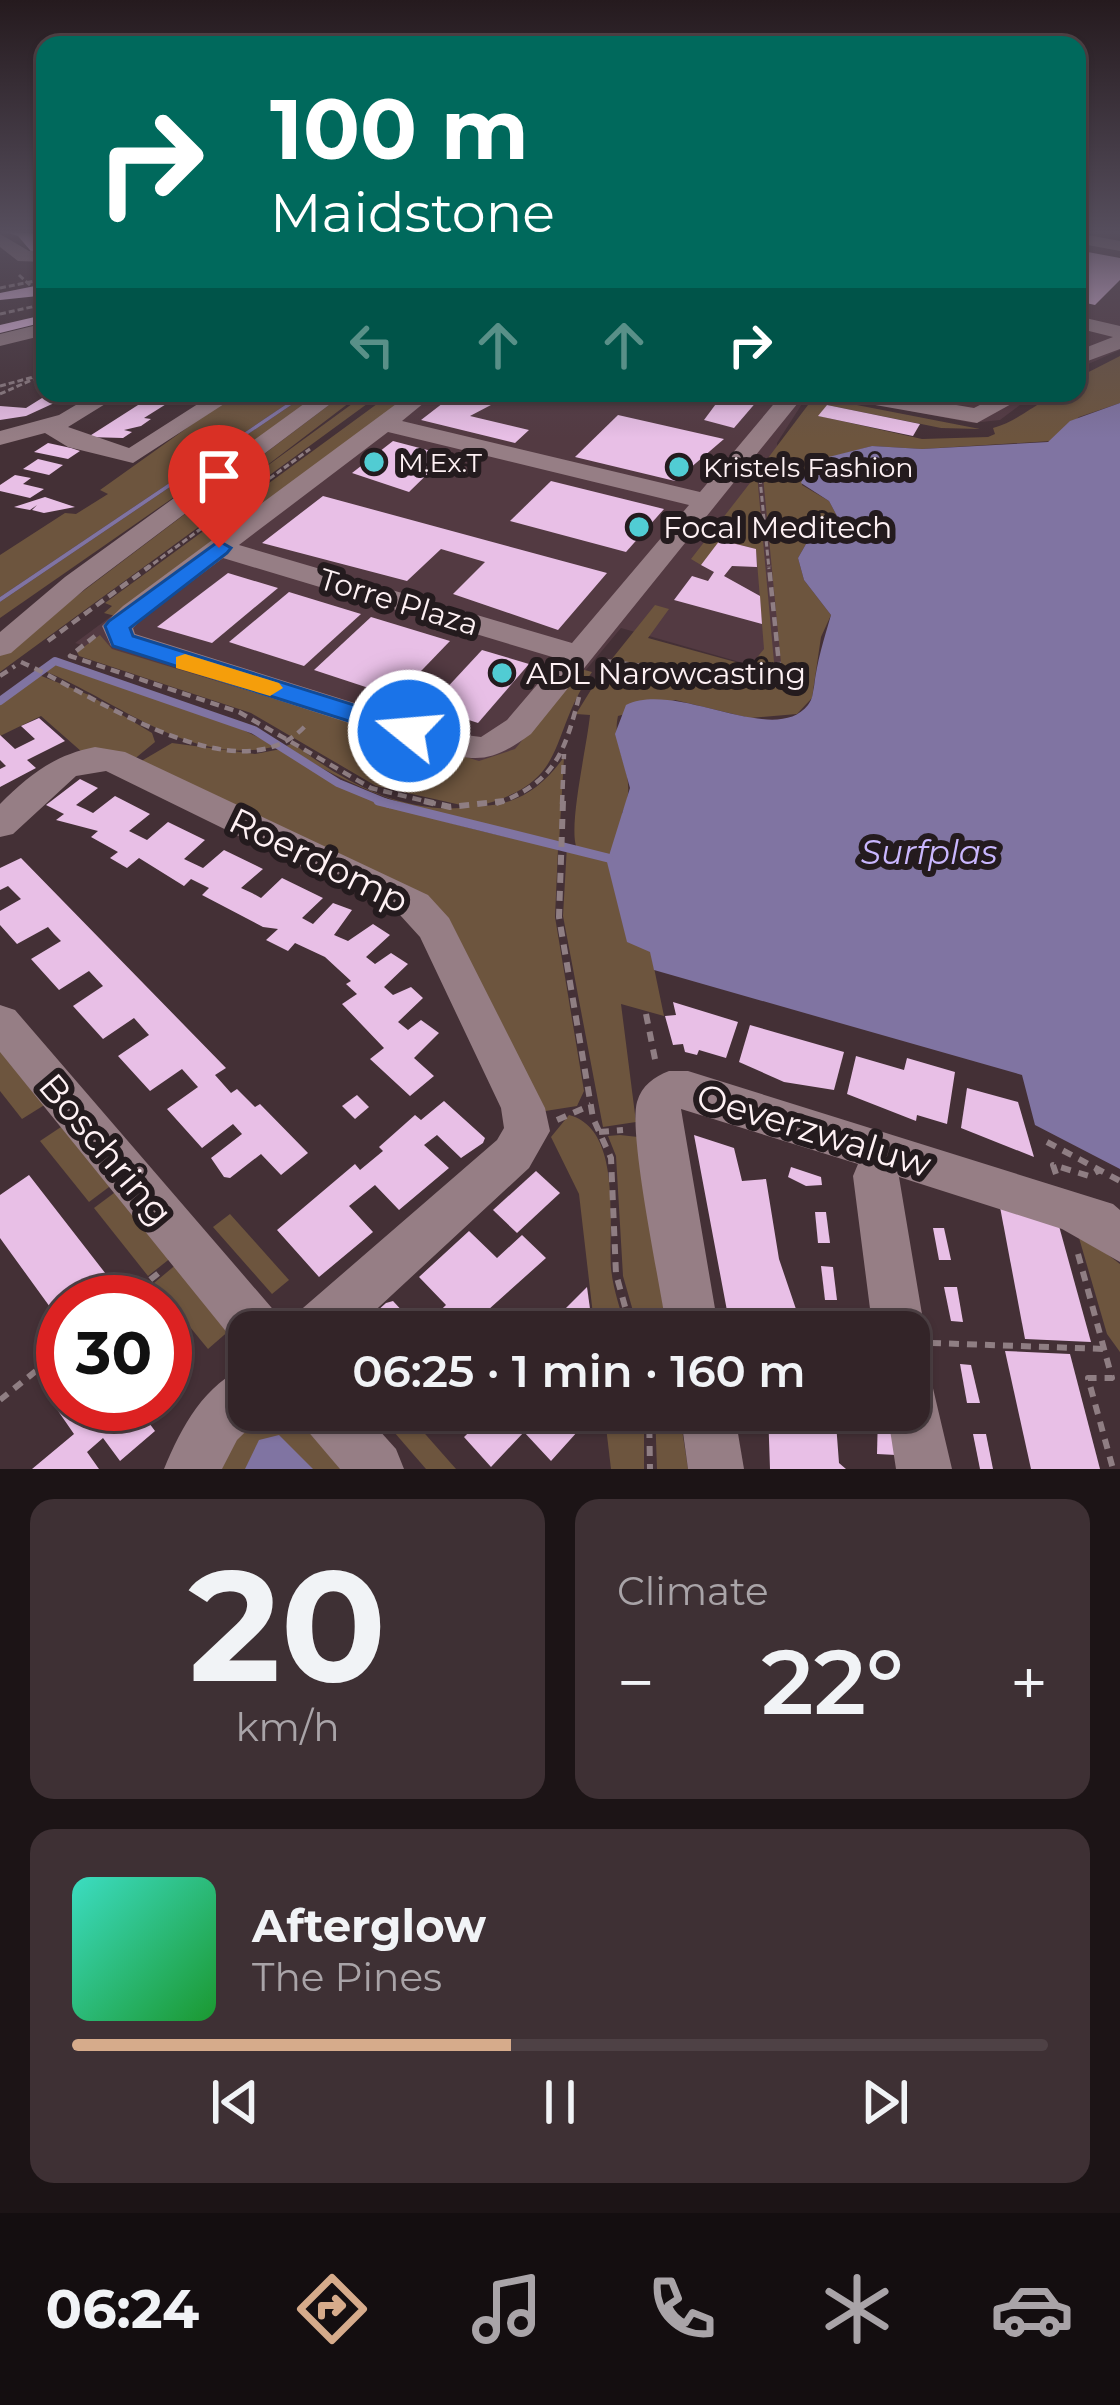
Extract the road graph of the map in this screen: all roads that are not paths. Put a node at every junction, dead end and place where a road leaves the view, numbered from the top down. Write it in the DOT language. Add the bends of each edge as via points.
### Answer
graph roads {
  1 [pos="1086,325"];
  2 [pos="36,331"];
  3 [pos="1120,336"];
  4 [pos="0,340"];
  5 [pos="1086,354"];
  6 [pos="95,402"];
  7 [pos="216,402"];
  8 [pos="322,402"];
  9 [pos="413,402"];
  10 [pos="790,402"];
  11 [pos="893,402"];
  12 [pos="1006,402"];
  13 [pos="384,424"];
  14 [pos="50,426"];
  15 [pos="4,446"];
  16 [pos="705,502"];
  17 [pos="219,548"];
  18 [pos="75,583"];
  19 [pos="0,628"];
  20 [pos="10,654"];
  21 [pos="592,668"];
  22 [pos="0,825"];
  23 [pos="0,1022"];
  24 [pos="876,1176"];
  25 [pos="1120,1239"];
  26 [pos="241,1311"];
  27 [pos="337,1311"];
  28 [pos="690,1311"];
  29 [pos="896,1311"];
  30 [pos="228,1411"];
  31 [pos="344,1431"];
  32 [pos="710,1431"];
  33 [pos="917,1431"];
  34 [pos="192,1469"];
  35 [pos="376,1469"];
  36 [pos="716,1469"];
  37 [pos="924,1469"];
  1 -- 3 [label="street"];
  2 -- 4 [label="street"];
  3 -- 5 [label="street"];
  6 -- 14 [label="street"];
  7 -- 14 [label="street" via="133,456"];
  8 -- 18 [label="street"];
  9 -- 13 [label="street"];
  10 -- 16 [label="street" via="750,467"];
  11 -- 12 [label="street" via="964,416"];
  13 -- 16 [label="street"];
  13 -- 17 [label="street"];
  14 -- 15 [label="street"];
  16 -- 21 [label="street"];
  17 -- 21 [label="street, Torre Plaza"];
  17 -- 21 [label="street" via="117,628 122,640 487,749"];
  18 -- 19 [label="street"];
  18 -- 20 [label="street"];
  22 -- 27 [label="street, Roerdomp" via="63,767 112,760 414,904 436,928 523,1108 527,1132 513,1154"];
  23 -- 26 [label="street, Boschring"];
  24 -- 29 [label="street"];
  25 -- 28 [label="street, Oeverzwaluw" via="1065,1208 669,1090 659,1103 659,1127"];
  30 -- 34 [label="street"];
  31 -- 35 [label="street"];
  32 -- 36 [label="street"];
  33 -- 37 [label="street"];
}
